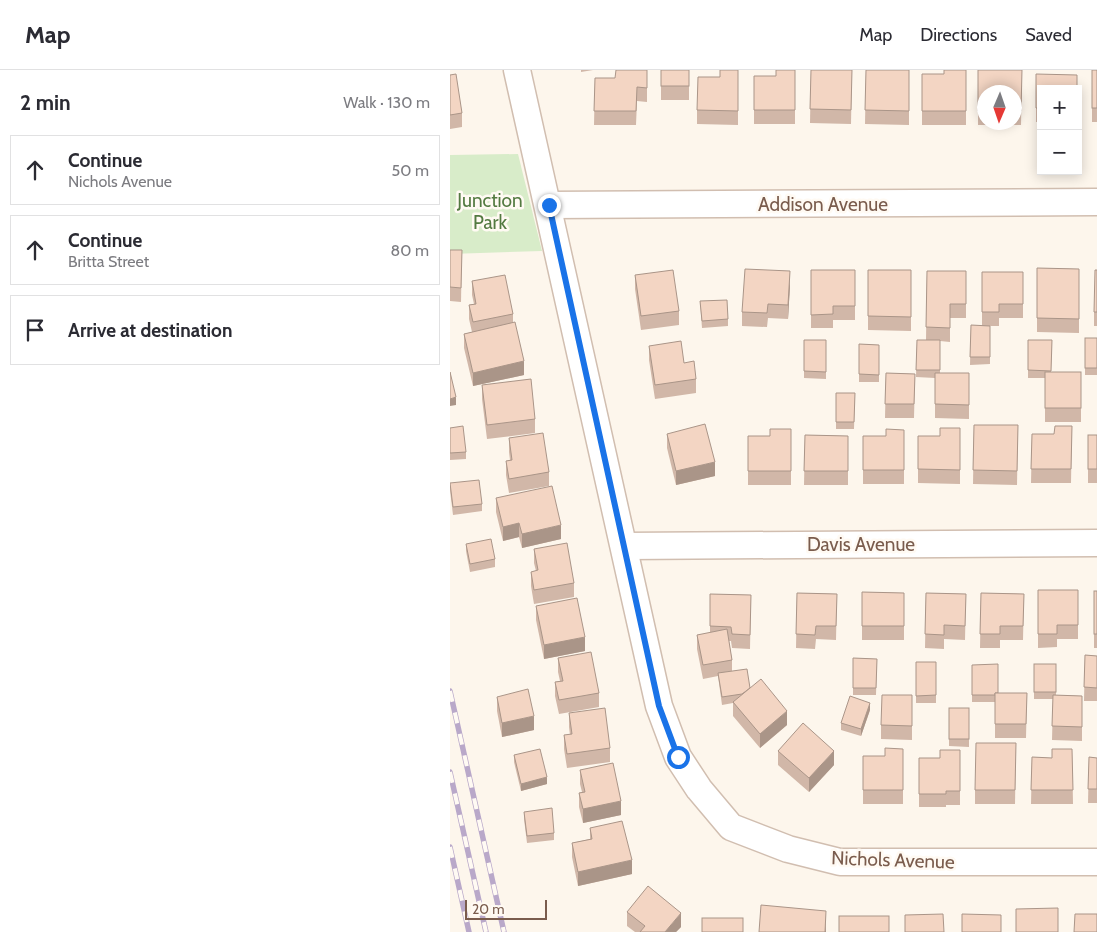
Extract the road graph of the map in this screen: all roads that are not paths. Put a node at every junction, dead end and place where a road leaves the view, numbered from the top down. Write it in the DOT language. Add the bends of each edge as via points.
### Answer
graph roads {
  1 [pos="517,70"];
  2 [pos="1097,202"];
  3 [pos="549,205"];
  4 [pos="1097,543"];
  5 [pos="625,546"];
  6 [pos="1097,862"];
  1 -- 3 [label="street, Nichols Avenue"];
  2 -- 3 [label="street, Addison Avenue"];
  3 -- 5 [label="street, Nichols Avenue"];
  4 -- 5 [label="street, Davis Avenue"];
  5 -- 6 [label="street, Nichols Avenue" via="659,706 678,757 699,789 731,827 788,848 840,862"];
}
